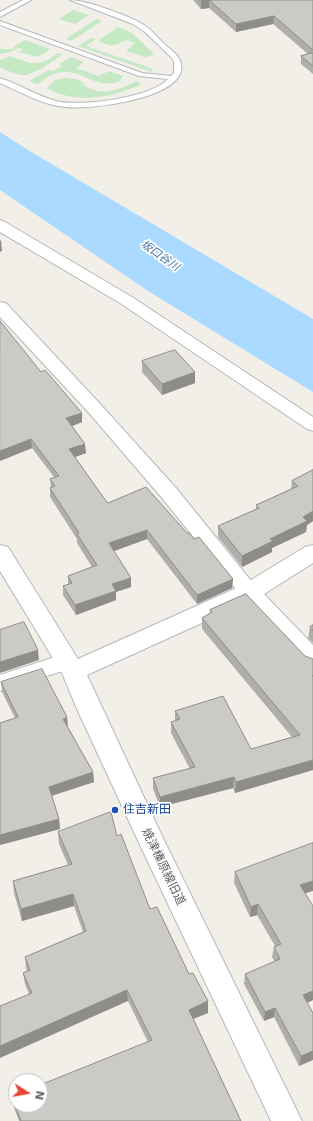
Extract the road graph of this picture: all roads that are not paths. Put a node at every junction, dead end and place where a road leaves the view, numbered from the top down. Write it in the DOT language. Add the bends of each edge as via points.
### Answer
graph roads {
  1 [pos="28,0"];
  2 [pos="73,0"];
  3 [pos="0,15"];
  4 [pos="0,23"];
  5 [pos="141,75"];
  6 [pos="175,78"];
  7 [pos="0,80"];
  8 [pos="152,92"];
  9 [pos="0,225"];
  10 [pos="0,307"];
  11 [pos="313,425"];
  12 [pos="0,553"];
  13 [pos="313,553"];
  14 [pos="249,592"];
  15 [pos="313,660"];
  16 [pos="70,666"];
  17 [pos="0,683"];
  18 [pos="287,1121"];
  1 -- 3 [label="lane"];
  2 -- 6 [label="lane" via="142,26 174,56 179,66"];
  4 -- 5 [label="lane"];
  5 -- 6 [label="lane"];
  5 -- 8 [label="lane" via="150,83"];
  6 -- 8 [label="lane"];
  7 -- 8 [label="lane" via="39,98 76,106 115,101"];
  9 -- 11 [label="street" via="126,300"];
  10 -- 14 [label="street" via="96,410"];
  12 -- 16 [label="street, 焼津榛原線旧道"];
  13 -- 14 [label="street"];
  14 -- 15 [label="street"];
  14 -- 16 [label="street"];
  16 -- 17 [label="street"];
  16 -- 18 [label="street, 焼津榛原線旧道" via="152,843"];
}
